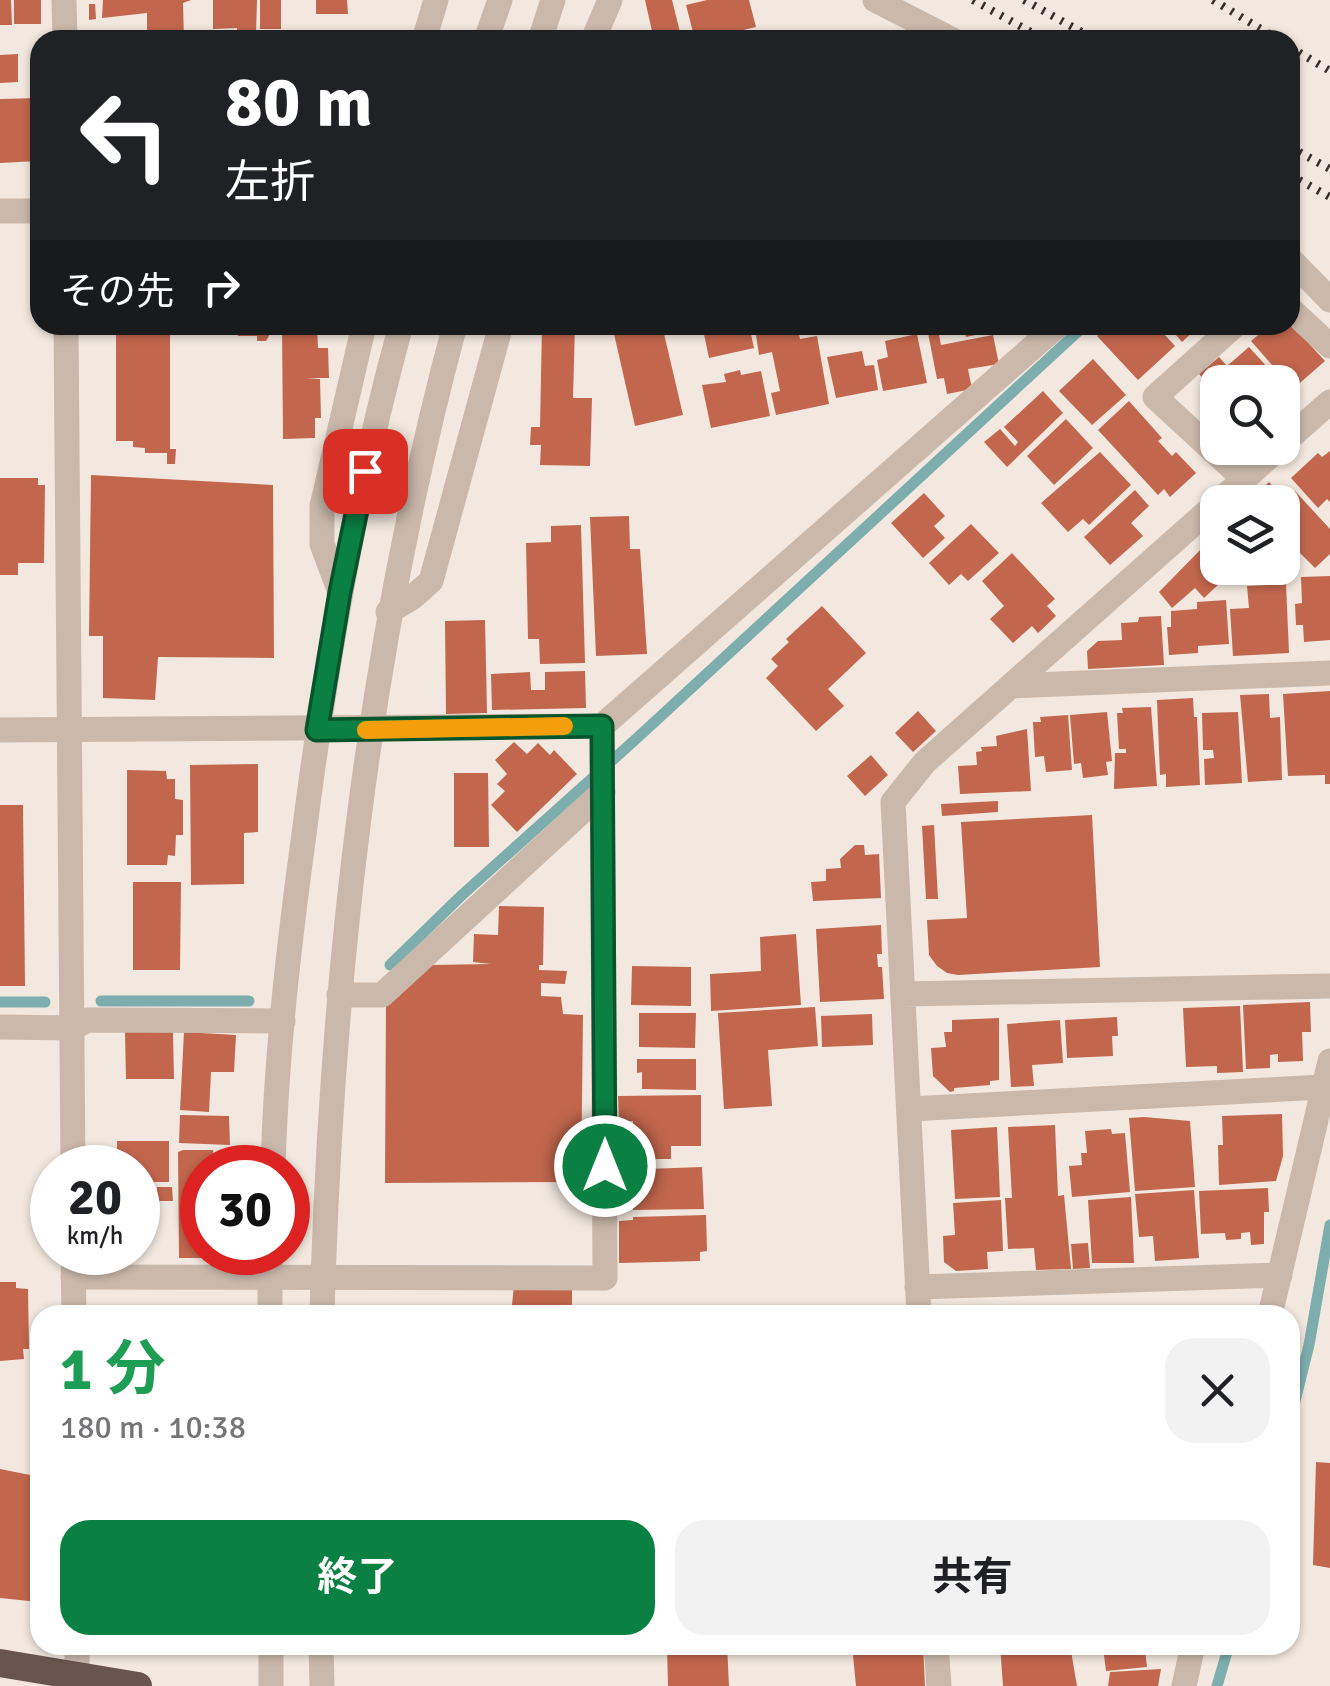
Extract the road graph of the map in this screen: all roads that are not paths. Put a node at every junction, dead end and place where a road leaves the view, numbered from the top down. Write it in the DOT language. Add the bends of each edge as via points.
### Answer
graph roads {
  1 [pos="64,0"];
  2 [pos="436,0"];
  3 [pos="500,0"];
  4 [pos="553,0"];
  5 [pos="610,0"];
  6 [pos="875,0"];
  7 [pos="64,30"];
  8 [pos="427,30"];
  9 [pos="490,30"];
  10 [pos="543,30"];
  11 [pos="597,30"];
  12 [pos="934,30"];
  13 [pos="0,210"];
  14 [pos="30,211"];
  15 [pos="1300,270"];
  16 [pos="1330,300"];
  17 [pos="1300,318"];
  18 [pos="66,335"];
  19 [pos="362,335"];
  20 [pos="399,335"];
  21 [pos="452,335"];
  22 [pos="498,335"];
  23 [pos="1047,335"];
  24 [pos="1225,335"];
  25 [pos="1330,346"];
  26 [pos="1330,402"];
  27 [pos="1300,429"];
  28 [pos="1259,465"];
  29 [pos="1244,478"];
  30 [pos="340,592"];
  31 [pos="388,612"];
  32 [pos="1330,673"];
  33 [pos="1012,686"];
  34 [pos="0,730"];
  35 [pos="68,730"];
  36 [pos="317,730"];
  37 [pos="370,730"];
  38 [pos="602,738"];
  39 [pos="602,789"];
  40 [pos="1330,986"];
  41 [pos="903,994"];
  42 [pos="339,995"];
  43 [pos="283,1021"];
  44 [pos="0,1027"];
  45 [pos="72,1028"];
  46 [pos="1330,1062"];
  47 [pos="1323,1087"];
  48 [pos="910,1109"];
  49 [pos="73,1145"];
  50 [pos="275,1145"];
  51 [pos="310,1273"];
  52 [pos="73,1275"];
  53 [pos="270,1275"];
  54 [pos="1280,1275"];
  55 [pos="323,1276"];
  56 [pos="918,1287"];
  57 [pos="74,1305"];
  58 [pos="270,1305"];
  59 [pos="322,1305"];
  60 [pos="919,1305"];
  61 [pos="1272,1305"];
  62 [pos="76,1655"];
  63 [pos="271,1655"];
  64 [pos="321,1655"];
  65 [pos="936,1655"];
  66 [pos="1192,1655"];
  67 [pos="0,1663"];
  68 [pos="77,1681"];
  69 [pos="138,1686"];
  70 [pos="271,1686"];
  71 [pos="322,1686"];
  72 [pos="938,1686"];
  73 [pos="1184,1686"];
  1 -- 7 [label="street"];
  2 -- 8 [label="street"];
  3 -- 9 [label="street"];
  4 -- 10 [label="street"];
  5 -- 11 [label="street"];
  6 -- 12 [label="street"];
  13 -- 14 [label="street"];
  15 -- 16 [label="street"];
  17 -- 25 [label="street"];
  18 -- 35 [label="street"];
  19 -- 30 [label="street" via="322,506 322,544"];
  20 -- 30 [label="street"];
  21 -- 31 [label="street"];
  22 -- 31 [label="street" via="431,581"];
  23 -- 38 [label="street"];
  24 -- 29 [label="street" via="1155,397"];
  26 -- 27 [label="street"];
  28 -- 29 [label="street"];
  29 -- 33 [label="street"];
  30 -- 36 [label="street"];
  31 -- 37 [label="street"];
  32 -- 33 [label="street"];
  33 -- 41 [label="street" via="925,762 893,802"];
  34 -- 35 [label="street"];
  35 -- 36 [label="street"];
  35 -- 45 [label="street"];
  36 -- 37 [label="street"];
  36 -- 43 [label="street"];
  37 -- 38 [label="street"];
  37 -- 42 [label="street"];
  38 -- 39 [label="street"];
  39 -- 42 [label="street" via="382,995"];
  39 -- 55 [label="street" via="605,1278"];
  40 -- 41 [label="street"];
  41 -- 48 [label="street"];
  42 -- 55 [label="street"];
  43 -- 45 [label="street" via="88,1020"];
  43 -- 50 [label="street"];
  44 -- 45 [label="street"];
  45 -- 49 [label="street"];
  46 -- 47 [label="street"];
  47 -- 48 [label="street"];
  47 -- 54 [label="street"];
  48 -- 56 [label="street"];
  51 -- 55 [label="street"];
  52 -- 57 [label="street"];
  53 -- 58 [label="street"];
  54 -- 56 [label="street"];
  54 -- 61 [label="street"];
  55 -- 59 [label="street"];
  56 -- 60 [label="street"];
  62 -- 68 [label="street"];
  63 -- 70 [label="street"];
  64 -- 71 [label="street"];
  65 -- 72 [label="street"];
  66 -- 73 [label="street"];
  67 -- 68 [label="highway"];
  68 -- 69 [label="highway"];
}
